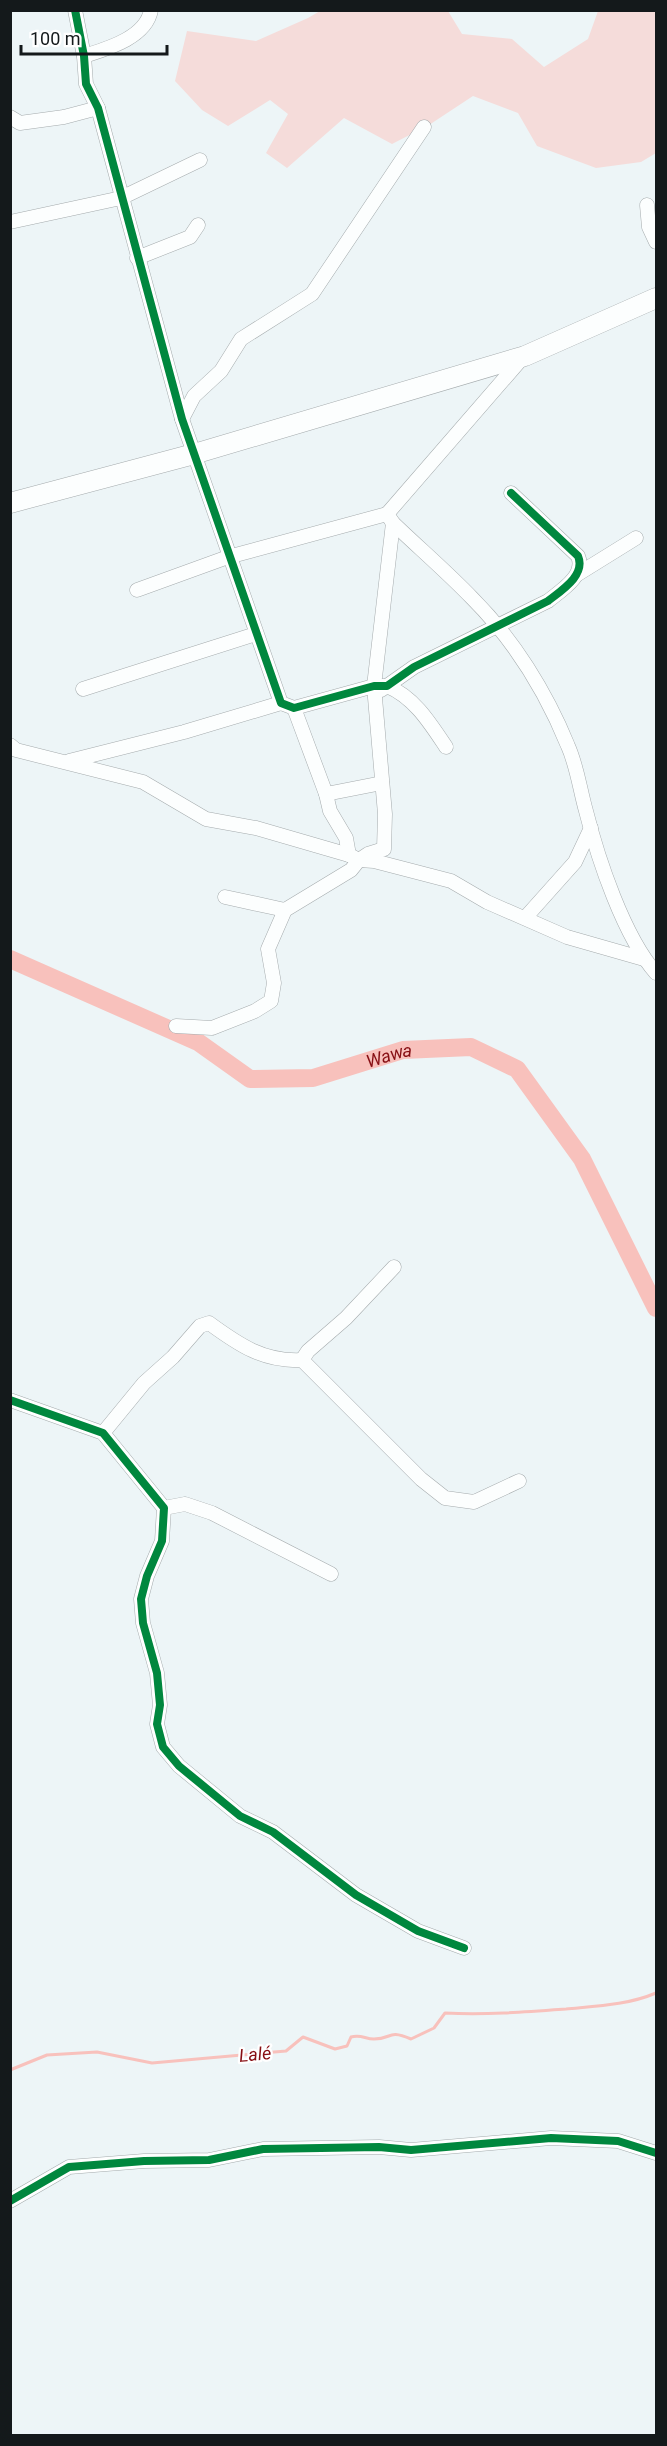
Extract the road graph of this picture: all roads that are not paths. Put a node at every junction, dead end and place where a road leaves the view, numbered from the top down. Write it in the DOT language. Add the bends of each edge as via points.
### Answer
graph roads {
  1 [pos="75,10"];
  2 [pos="151,10"];
  3 [pos="84,56"];
  4 [pos="98,108"];
  5 [pos="14,123"];
  6 [pos="424,127"];
  7 [pos="200,160"];
  8 [pos="121,198"];
  9 [pos="647,205"];
  10 [pos="10,222"];
  11 [pos="198,225"];
  12 [pos="657,242"];
  13 [pos="137,258"];
  14 [pos="657,298"];
  15 [pos="525,356"];
  16 [pos="182,419"];
  17 [pos="194,454"];
  18 [pos="511,493"];
  19 [pos="10,503"];
  20 [pos="390,518"];
  21 [pos="636,538"];
  22 [pos="228,557"];
  23 [pos="578,574"];
  24 [pos="137,590"];
  25 [pos="496,626"];
  26 [pos="256,634"];
  27 [pos="83,689"];
  28 [pos="379,689"];
  29 [pos="287,706"];
  30 [pos="10,745"];
  31 [pos="446,747"];
  32 [pos="65,761"];
  33 [pos="382,783"];
  34 [pos="326,794"];
  35 [pos="591,828"];
  36 [pos="354,858"];
  37 [pos="225,897"];
  38 [pos="285,910"];
  39 [pos="525,918"];
  40 [pos="644,959"];
  41 [pos="657,972"];
  42 [pos="176,1026"];
  43 [pos="394,1267"];
  44 [pos="302,1360"];
  45 [pos="10,1400"];
  46 [pos="103,1432"];
  47 [pos="519,1481"];
  48 [pos="164,1508"];
  49 [pos="331,1574"];
  50 [pos="464,1948"];
  51 [pos="657,2153"];
  52 [pos="10,2201"];
  1 -- 3 [label="street"];
  2 -- 3 [label="street" via="150,16 127,39"];
  3 -- 4 [label="street" via="86,84"];
  4 -- 5 [label="street"];
  4 -- 8 [label="street"];
  6 -- 16 [label="street" via="312,294 241,339 221,371 194,396"];
  7 -- 8 [label="street"];
  8 -- 10 [label="street"];
  8 -- 13 [label="street"];
  9 -- 12 [label="street" via="649,227"];
  11 -- 13 [label="street" via="190,237"];
  13 -- 16 [label="street"];
  14 -- 15 [label="highway"];
  15 -- 17 [label="highway"];
  15 -- 20 [label="street"];
  16 -- 17 [label="street"];
  17 -- 19 [label="highway"];
  17 -- 22 [label="street"];
  18 -- 23 [label="street" via="578,556"];
  20 -- 22 [label="street"];
  20 -- 25 [label="street" via="473,598"];
  20 -- 28 [label="street"];
  21 -- 23 [label="street"];
  22 -- 24 [label="street"];
  22 -- 26 [label="street"];
  23 -- 25 [label="street" via="548,601"];
  25 -- 28 [label="street"];
  25 -- 35 [label="street" via="539,688 569,747"];
  26 -- 27 [label="street"];
  26 -- 29 [label="street"];
  28 -- 29 [label="street"];
  28 -- 31 [label="street" via="401,692 420,710"];
  28 -- 33 [label="street"];
  29 -- 32 [label="street"];
  29 -- 34 [label="street"];
  30 -- 32 [label="street" via="16,750"];
  32 -- 36 [label="street" via="143,782 206,819 256,828"];
  33 -- 34 [label="street"];
  33 -- 36 [label="street" via="384,849"];
  34 -- 36 [label="street" via="330,811"];
  35 -- 39 [label="street" via="574,862"];
  35 -- 40 [label="street" via="615,898"];
  36 -- 38 [label="street" via="351,870"];
  36 -- 39 [label="street" via="451,881 487,903"];
  37 -- 38 [label="street"];
  38 -- 42 [label="street" via="268,950 274,983 271,1001 212,1028"];
  39 -- 40 [label="street" via="567,937"];
  40 -- 41 [label="street"];
  43 -- 44 [label="street"];
  44 -- 46 [label="street" via="266,1357 242,1347 209,1323 200,1326"];
  44 -- 47 [label="street" via="445,1498 474,1502"];
  45 -- 46 [label="street"];
  46 -- 48 [label="street"];
  48 -- 49 [label="street" via="185,1504 212,1513"];
  48 -- 50 [label="street" via="162,1541 141,1599 143,1623 157,1673 157,1724 163,1747 179,1766 240,1816 273,1832 356,1895 418,1931"];
  51 -- 52 [label="street" via="618,2141 551,2138 411,2150 263,2149 209,2160 69,2167"];
}
